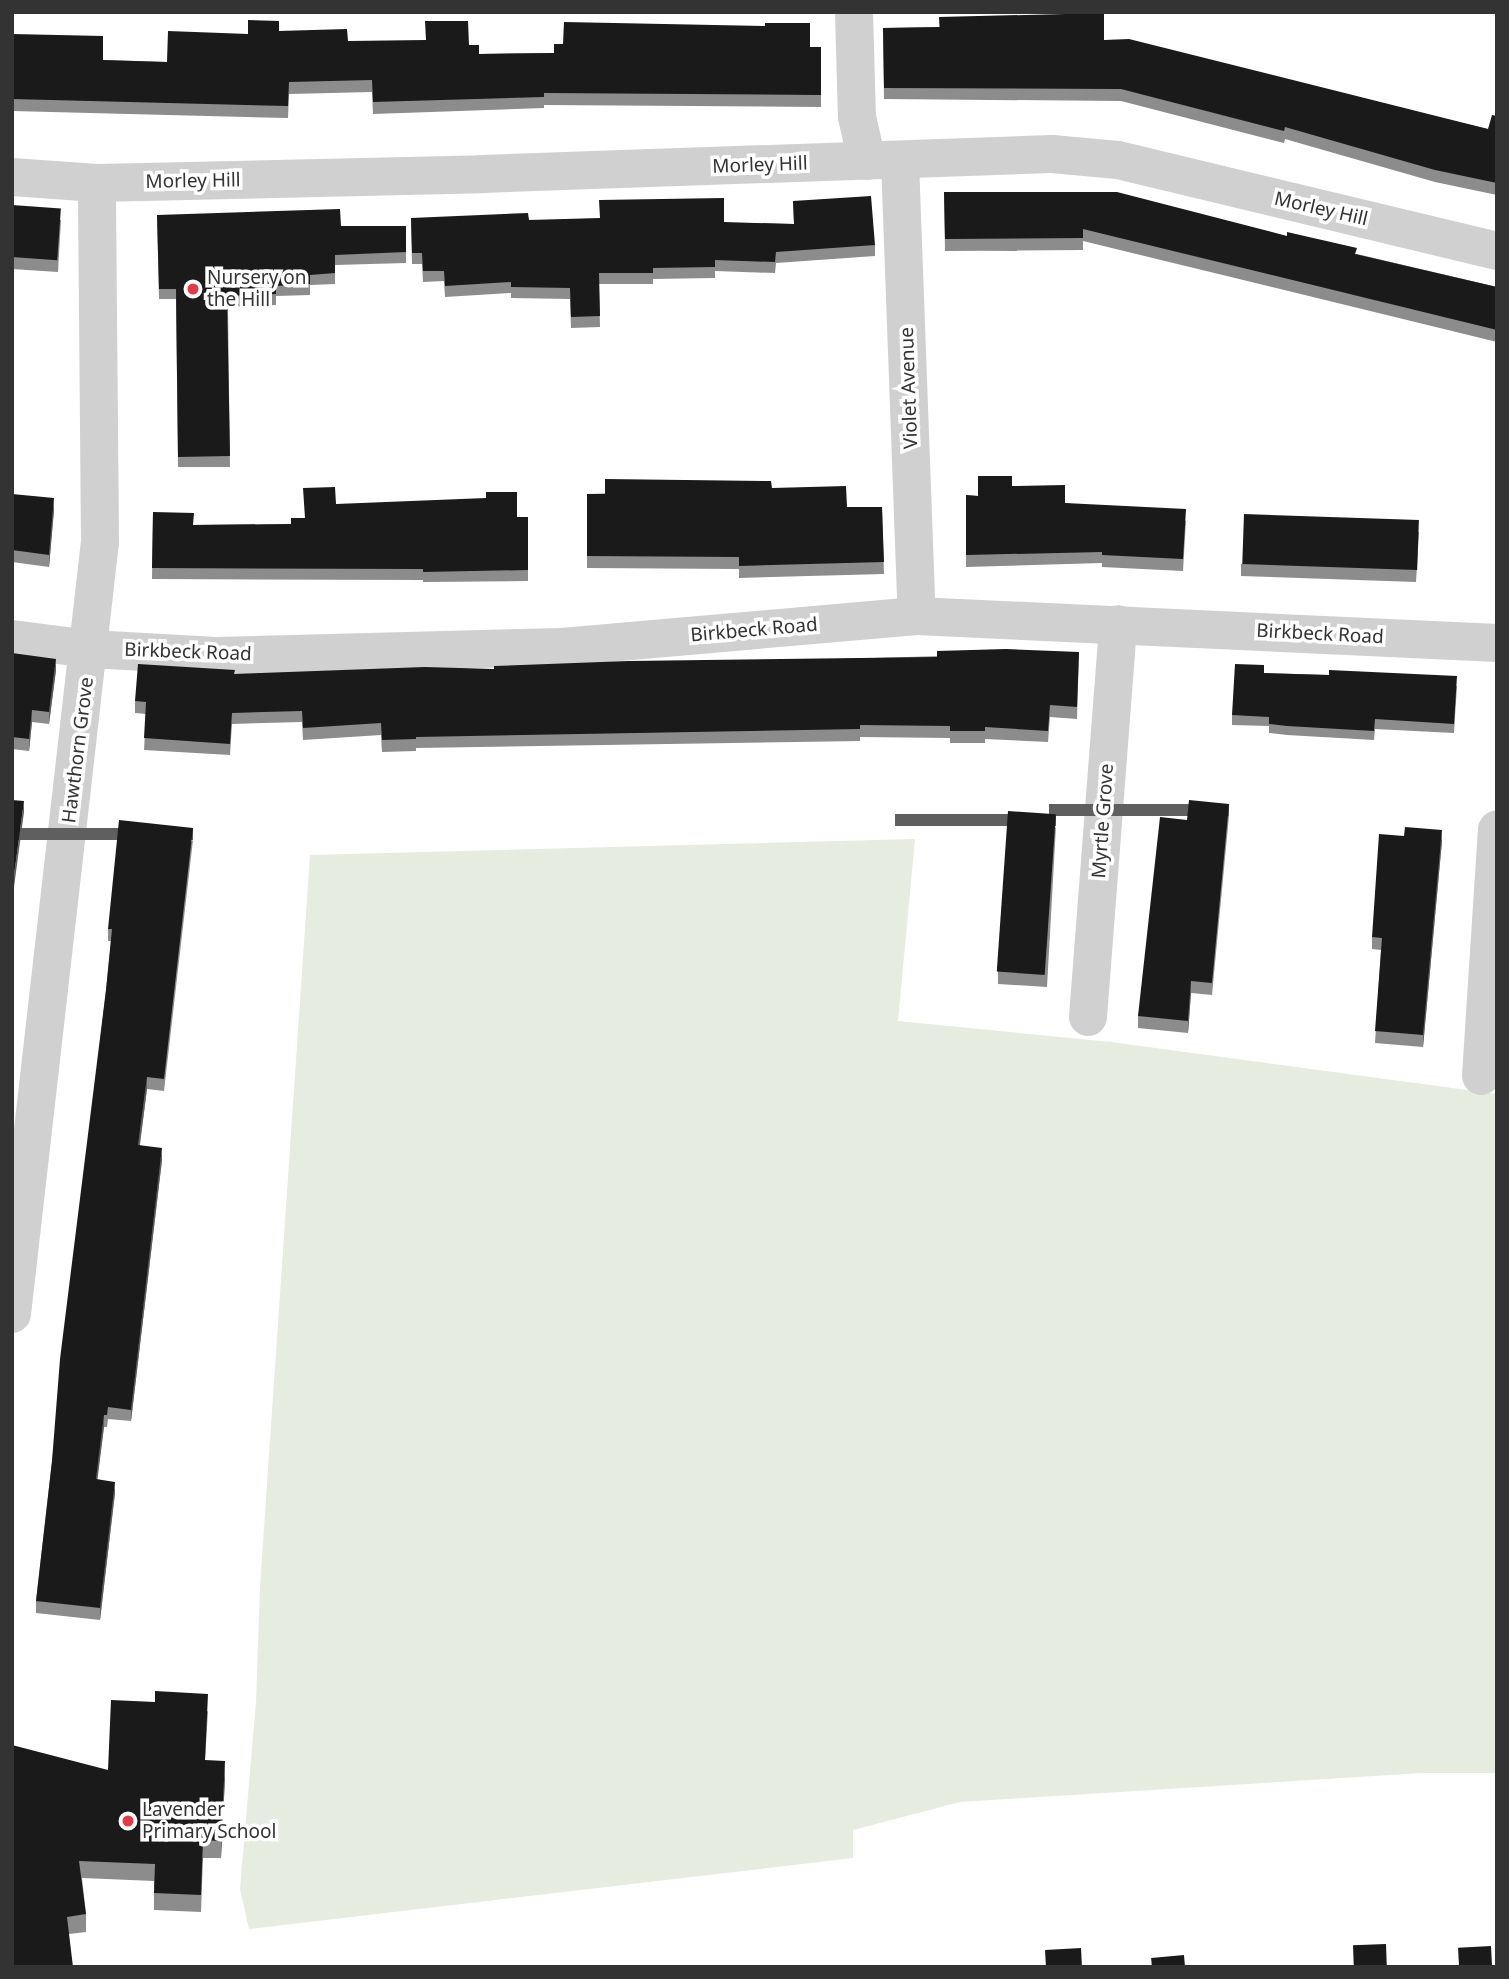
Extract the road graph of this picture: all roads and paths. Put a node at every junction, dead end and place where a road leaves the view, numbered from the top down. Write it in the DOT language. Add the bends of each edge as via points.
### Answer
graph roads {
  1 [pos="854,12"];
  2 [pos="884,161"];
  3 [pos="12,177"];
  4 [pos="97,183"];
  5 [pos="1497,251"];
  6 [pos="917,616"];
  7 [pos="1118,624"];
  8 [pos="12,639"];
  9 [pos="1497,643"];
  10 [pos="90,649"];
  11 [pos="1497,830"];
  12 [pos="1088,1017"];
  13 [pos="1481,1076"];
  14 [pos="25,1089"];
  15 [pos="12,1314"];
  1 -- 2 [label="street, Violet Avenue" via="857,117"];
  2 -- 4 [label="street, Morley Hill"];
  2 -- 5 [label="street, Morley Hill" via="1052,154 1118,160"];
  2 -- 6 [label="street, Violet Avenue"];
  3 -- 4 [label="street, Morley Hill"];
  4 -- 10 [label="street, Hawthorn Grove" via="100,542"];
  6 -- 7 [label="street, Birkbeck Road"];
  6 -- 10 [label="street, Birkbeck Road" via="562,647 216,656"];
  7 -- 9 [label="street, Birkbeck Road"];
  7 -- 12 [label="street, Myrtle Grove"];
  8 -- 10 [label="street, Birkbeck Road"];
  10 -- 14 [label="street, Hawthorn Grove"];
  11 -- 13 [label="street"];
  14 -- 15 [label="street, Hawthorn Grove"];
}
